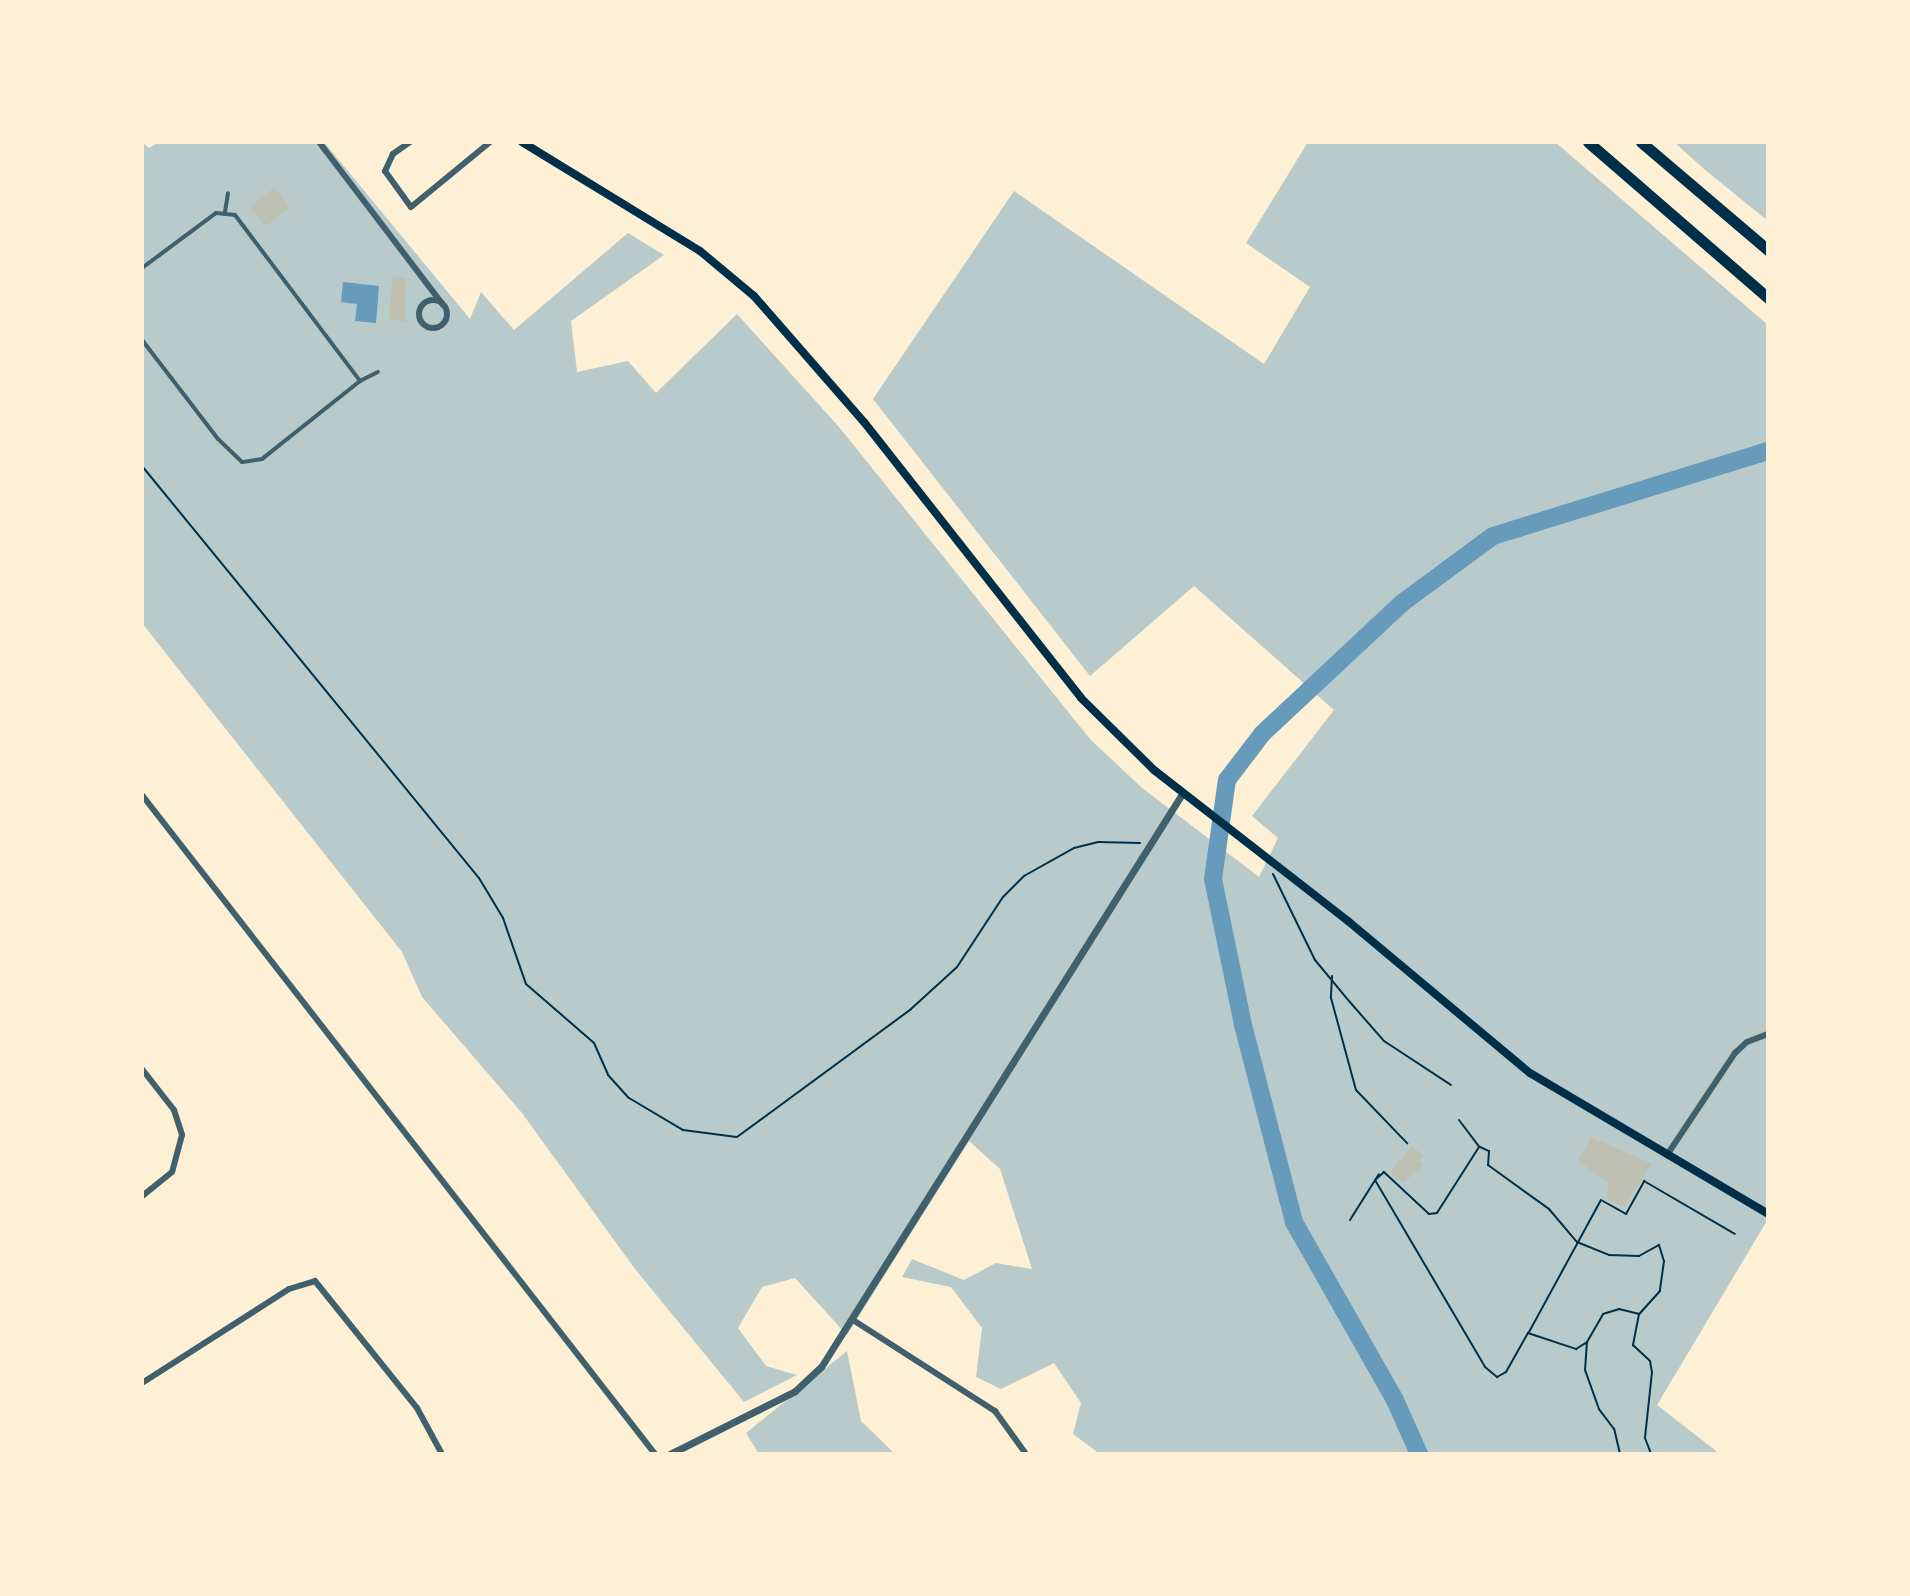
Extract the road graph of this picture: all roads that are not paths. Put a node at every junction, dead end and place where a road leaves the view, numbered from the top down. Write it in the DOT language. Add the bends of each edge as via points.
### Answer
graph roads {
  1 [pos="319,142"];
  2 [pos="410,142"];
  3 [pos="490,142"];
  4 [pos="522,142"];
  5 [pos="1588,142"];
  6 [pos="1641,142"];
  7 [pos="228,193"];
  8 [pos="225,212"];
  9 [pos="1768,250"];
  10 [pos="142,268"];
  11 [pos="1768,298"];
  12 [pos="443,305"];
  13 [pos="142,340"];
  14 [pos="378,372"];
  15 [pos="360,381"];
  16 [pos="1182,794"];
  17 [pos="142,795"];
  18 [pos="1768,1034"];
  19 [pos="142,1069"];
  20 [pos="1667,1155"];
  21 [pos="142,1196"];
  22 [pos="1768,1214"];
  23 [pos="853,1320"];
  24 [pos="142,1383"];
  25 [pos="442,1454"];
  26 [pos="655,1454"];
  27 [pos="670,1454"];
  28 [pos="1026,1454"];
  1 -- 12 [label="street"];
  2 -- 3 [label="street" via="393,154 385,171 411,207"];
  4 -- 16 [label="main road" via="700,251 754,296 864,422 1081,698"];
  5 -- 11 [label="highway"];
  6 -- 9 [label="highway"];
  7 -- 8 [label="street"];
  8 -- 10 [label="street" via="216,213"];
  8 -- 15 [label="street" via="243,222"];
  12 -- 12 [label="street" via="426,302 419,313 422,322 429,327 441,324 446,317"];
  13 -- 15 [label="street" via="242,462 262,459"];
  14 -- 15 [label="street"];
  16 -- 20 [label="main road" via="1530,1073"];
  16 -- 23 [label="street"];
  17 -- 26 [label="street"];
  18 -- 20 [label="street" via="1735,1053"];
  19 -- 21 [label="street" via="174,1110 182,1135 172,1172"];
  20 -- 22 [label="main road"];
  23 -- 27 [label="street" via="821,1367 795,1391"];
  23 -- 28 [label="street" via="995,1411"];
  24 -- 25 [label="street" via="289,1289 315,1281 399,1383"];
}
